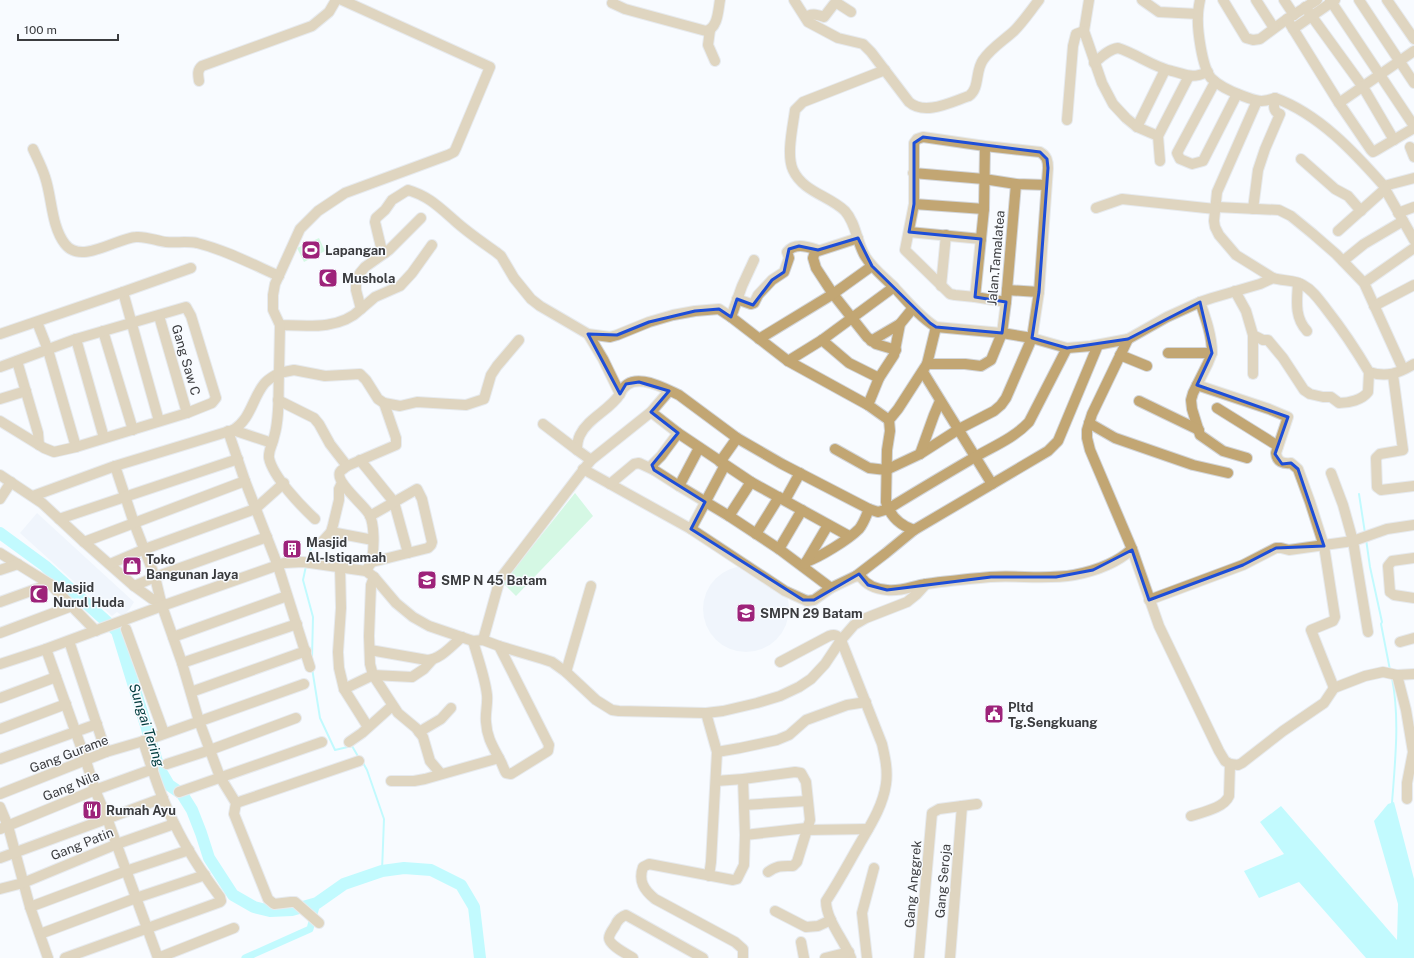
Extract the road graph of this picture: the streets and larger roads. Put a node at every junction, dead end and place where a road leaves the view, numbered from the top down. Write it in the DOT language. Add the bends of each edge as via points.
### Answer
graph roads {
  1 [pos="336,0"];
  2 [pos="342,0"];
  3 [pos="720,0"];
  4 [pos="794,0"];
  5 [pos="1039,0"];
  6 [pos="1089,0"];
  7 [pos="1142,0"];
  8 [pos="1200,0"];
  9 [pos="1224,0"];
  10 [pos="1256,0"];
  11 [pos="1284,0"];
  12 [pos="1315,0"];
  13 [pos="1359,0"];
  14 [pos="1387,0"];
  15 [pos="1332,1"];
  16 [pos="612,3"];
  17 [pos="1305,7"];
  18 [pos="851,12"];
  19 [pos="1198,14"];
  20 [pos="1313,16"];
  21 [pos="1290,17"];
  22 [pos="806,18"];
  23 [pos="1274,28"];
  24 [pos="1293,29"];
  25 [pos="710,30"];
  26 [pos="1084,32"];
  27 [pos="1414,39"];
  28 [pos="1414,51"];
  29 [pos="715,61"];
  30 [pos="1400,61"];
  31 [pos="1094,63"];
  32 [pos="885,70"];
  33 [pos="1165,70"];
  34 [pos="1208,72"];
  35 [pos="1380,74"];
  36 [pos="1189,76"];
  37 [pos="199,81"];
  38 [pos="1215,82"];
  39 [pos="1414,83"];
  40 [pos="1363,87"];
  41 [pos="1237,94"];
  42 [pos="1275,98"];
  43 [pos="1257,101"];
  44 [pos="1338,103"];
  45 [pos="1067,120"];
  46 [pos="1137,127"];
  47 [pos="1414,127"];
  48 [pos="1158,136"];
  49 [pos="1394,140"];
  50 [pos="985,146"];
  51 [pos="33,149"];
  52 [pos="1301,159"];
  53 [pos="1160,161"];
  54 [pos="913,173"];
  55 [pos="1414,178"];
  56 [pos="984,179"];
  57 [pos="1016,184"];
  58 [pos="1046,186"];
  59 [pos="1384,188"];
  60 [pos="914,204"];
  61 [pos="1096,208"];
  62 [pos="1215,208"];
  63 [pos="1414,208"];
  64 [pos="984,209"];
  65 [pos="1253,209"];
  66 [pos="1361,210"];
  67 [pos="1400,217"];
  68 [pos="421,218"];
  69 [pos="1338,231"];
  70 [pos="909,232"];
  71 [pos="946,235"];
  72 [pos="858,238"];
  73 [pos="981,239"];
  74 [pos="1414,240"];
  75 [pos="432,245"];
  76 [pos="1414,248"];
  77 [pos="818,250"];
  78 [pos="385,253"];
  79 [pos="754,260"];
  80 [pos="1343,261"];
  81 [pos="872,266"];
  82 [pos="191,268"];
  83 [pos="279,276"];
  84 [pos="1273,278"];
  85 [pos="1298,283"];
  86 [pos="1364,283"];
  87 [pos="1414,285"];
  88 [pos="941,286"];
  89 [pos="894,287"];
  90 [pos="1007,290"];
  91 [pos="1235,291"];
  92 [pos="123,292"];
  93 [pos="1039,292"];
  94 [pos="833,294"];
  95 [pos="975,297"];
  96 [pos="737,299"];
  97 [pos="1006,302"];
  98 [pos="1200,302"];
  99 [pos="1374,306"];
  100 [pos="913,308"];
  101 [pos="360,309"];
  102 [pos="159,316"];
  103 [pos="730,317"];
  104 [pos="852,318"];
  105 [pos="37,322"];
  106 [pos="132,323"];
  107 [pos="900,324"];
  108 [pos="280,325"];
  109 [pos="936,327"];
  110 [pos="1307,331"];
  111 [pos="103,332"];
  112 [pos="1002,333"];
  113 [pos="0,334"];
  114 [pos="588,334"];
  115 [pos="1254,336"];
  116 [pos="1032,338"];
  117 [pos="76,339"];
  118 [pos="759,339"];
  119 [pos="1128,339"];
  120 [pos="519,340"];
  121 [pos="822,340"];
  122 [pos="871,341"];
  123 [pos="1098,345"];
  124 [pos="1067,348"];
  125 [pos="48,350"];
  126 [pos="896,350"];
  127 [pos="1168,353"];
  128 [pos="1212,354"];
  129 [pos="1120,355"];
  130 [pos="17,361"];
  131 [pos="788,361"];
  132 [pos="1414,364"];
  133 [pos="0,366"];
  134 [pos="1147,366"];
  135 [pos="925,368"];
  136 [pos="1403,370"];
  137 [pos="1369,372"];
  138 [pos="279,373"];
  139 [pos="1253,374"];
  140 [pos="1393,375"];
  141 [pos="879,378"];
  142 [pos="1197,385"];
  143 [pos="26,391"];
  144 [pos="669,391"];
  145 [pos="620,394"];
  146 [pos="0,399"];
  147 [pos="278,400"];
  148 [pos="940,401"];
  149 [pos="1139,401"];
  150 [pos="384,403"];
  151 [pos="868,405"];
  152 [pos="1216,408"];
  153 [pos="187,412"];
  154 [pos="651,412"];
  155 [pos="889,420"];
  156 [pos="0,421"];
  157 [pos="159,421"];
  158 [pos="1089,423"];
  159 [pos="543,424"];
  160 [pos="133,430"];
  161 [pos="231,430"];
  162 [pos="959,430"];
  163 [pos="1198,430"];
  164 [pos="678,433"];
  165 [pos="104,438"];
  166 [pos="737,438"];
  167 [pos="272,444"];
  168 [pos="39,445"];
  169 [pos="1278,446"];
  170 [pos="76,447"];
  171 [pos="699,448"];
  172 [pos="835,449"];
  173 [pos="577,450"];
  174 [pos="920,454"];
  175 [pos="976,456"];
  176 [pos="1247,458"];
  177 [pos="238,459"];
  178 [pos="360,460"];
  179 [pos="591,460"];
  180 [pos="723,463"];
  181 [pos="115,466"];
  182 [pos="347,466"];
  183 [pos="583,469"];
  184 [pos="654,470"];
  185 [pos="886,470"];
  186 [pos="800,473"];
  187 [pos="1331,473"];
  188 [pos="1228,474"];
  189 [pos="0,475"];
  190 [pos="245,481"];
  191 [pos="11,482"];
  192 [pos="342,482"];
  193 [pos="751,482"];
  194 [pos="284,483"];
  195 [pos="610,484"];
  196 [pos="992,484"];
  197 [pos="678,486"];
  198 [pos="1414,486"];
  199 [pos="33,496"];
  200 [pos="126,496"];
  201 [pos="0,499"];
  202 [pos="782,499"];
  203 [pos="394,502"];
  204 [pos="705,502"];
  205 [pos="255,509"];
  206 [pos="869,509"];
  207 [pos="888,509"];
  208 [pos="802,510"];
  209 [pos="370,516"];
  210 [pos="729,516"];
  211 [pos="59,519"];
  212 [pos="315,519"];
  213 [pos="134,523"];
  214 [pos="828,525"];
  215 [pos="1414,525"];
  216 [pos="691,529"];
  217 [pos="914,530"];
  218 [pos="331,532"];
  219 [pos="756,534"];
  220 [pos="849,536"];
  221 [pos="268,537"];
  222 [pos="1361,538"];
  223 [pos="373,540"];
  224 [pos="84,542"];
  225 [pos="321,543"];
  226 [pos="1324,546"];
  227 [pos="145,549"];
  228 [pos="1132,549"];
  229 [pos="779,550"];
  230 [pos="0,553"];
  231 [pos="408,553"];
  232 [pos="1414,558"];
  233 [pos="372,562"];
  234 [pos="18,564"];
  235 [pos="110,564"];
  236 [pos="804,565"];
  237 [pos="278,566"];
  238 [pos="340,566"];
  239 [pos="0,570"];
  240 [pos="370,574"];
  241 [pos="856,576"];
  242 [pos="155,577"];
  243 [pos="50,584"];
  244 [pos="926,584"];
  245 [pos="134,586"];
  246 [pos="591,586"];
  247 [pos="831,588"];
  248 [pos="287,596"];
  249 [pos="1414,598"];
  250 [pos="1149,600"];
  251 [pos="0,602"];
  252 [pos="162,603"];
  253 [pos="72,606"];
  254 [pos="297,624"];
  255 [pos="124,625"];
  256 [pos="98,630"];
  257 [pos="1368,632"];
  258 [pos="0,633"];
  259 [pos="173,637"];
  260 [pos="462,637"];
  261 [pos="1414,638"];
  262 [pos="842,640"];
  263 [pos="69,641"];
  264 [pos="478,641"];
  265 [pos="1400,642"];
  266 [pos="498,646"];
  267 [pos="46,649"];
  268 [pos="370,650"];
  269 [pos="306,651"];
  270 [pos="432,660"];
  271 [pos="780,662"];
  272 [pos="182,663"];
  273 [pos="0,664"];
  274 [pos="310,667"];
  275 [pos="566,672"];
  276 [pos="1391,674"];
  277 [pos="1414,674"];
  278 [pos="372,675"];
  279 [pos="56,677"];
  280 [pos="304,684"];
  281 [pos="1334,688"];
  282 [pos="344,689"];
  283 [pos="191,692"];
  284 [pos="0,698"];
  285 [pos="866,702"];
  286 [pos="66,704"];
  287 [pos="392,706"];
  288 [pos="451,708"];
  289 [pos="706,713"];
  290 [pos="296,718"];
  291 [pos="199,721"];
  292 [pos="96,724"];
  293 [pos="368,727"];
  294 [pos="0,729"];
  295 [pos="76,732"];
  296 [pos="419,732"];
  297 [pos="160,735"];
  298 [pos="145,741"];
  299 [pos="322,742"];
  300 [pos="349,742"];
  301 [pos="210,750"];
  302 [pos="106,752"];
  303 [pos="717,752"];
  304 [pos="499,758"];
  305 [pos="0,759"];
  306 [pos="86,761"];
  307 [pos="359,761"];
  308 [pos="167,764"];
  309 [pos="1230,764"];
  310 [pos="153,769"];
  311 [pos="441,774"];
  312 [pos="220,778"];
  313 [pos="743,779"];
  314 [pos="391,781"];
  315 [pos="716,781"];
  316 [pos="95,790"];
  317 [pos="179,792"];
  318 [pos="0,794"];
  319 [pos="164,798"];
  320 [pos="1407,799"];
  321 [pos="807,801"];
  322 [pos="236,803"];
  323 [pos="977,804"];
  324 [pos="744,805"];
  325 [pos="962,806"];
  326 [pos="0,807"];
  327 [pos="1191,816"];
  328 [pos="107,818"];
  329 [pos="174,824"];
  330 [pos="4,827"];
  331 [pos="807,829"];
  332 [pos="868,829"];
  333 [pos="746,835"];
  334 [pos="116,844"];
  335 [pos="189,850"];
  336 [pos="15,853"];
  337 [pos="0,858"];
  338 [pos="874,868"];
  339 [pos="126,871"];
  340 [pos="768,872"];
  341 [pos="205,875"];
  342 [pos="709,876"];
  343 [pos="23,883"];
  344 [pos="0,889"];
  345 [pos="136,898"];
  346 [pos="30,907"];
  347 [pos="775,911"];
  348 [pos="831,920"];
  349 [pos="319,923"];
  350 [pos="147,928"];
  351 [pos="234,928"];
  352 [pos="40,934"];
  353 [pos="801,942"];
  354 [pos="865,942"];
  355 [pos="849,953"];
  356 [pos="48,958"];
  357 [pos="65,958"];
  358 [pos="158,958"];
  359 [pos="633,958"];
  360 [pos="703,958"];
  361 [pos="742,958"];
  362 [pos="804,958"];
  363 [pos="825,958"];
  364 [pos="867,958"];
  365 [pos="919,958"];
  366 [pos="950,958"];
  1 -- 37 [label="street" via="329,12 312,26 202,66 198,75"];
  2 -- 83 [label="street" via="490,67 454,152 345,194 318,211 300,229"];
  3 -- 25 [label="street" via="714,27"];
  4 -- 22 [label="street"];
  5 -- 32 [label="street" via="1014,30 994,46 983,60 978,71 976,88 968,96 938,107 912,106"];
  6 -- 26 [label="street"];
  7 -- 19 [label="street" via="1159,12"];
  8 -- 19 [label="street"];
  9 -- 23 [label="street" via="1249,40 1260,39"];
  10 -- 23 [label="street"];
  11 -- 21 [label="street"];
  12 -- 17 [label="street"];
  13 -- 30 [label="street"];
  14 -- 27 [label="street"];
  15 -- 20 [label="street"];
  15 -- 35 [label="street"];
  16 -- 25 [label="street" via="702,31"];
  17 -- 20 [label="street"];
  17 -- 21 [label="street"];
  18 -- 22 [label="street" via="837,3 824,16 812,14"];
  19 -- 34 [label="street" via="1200,42"];
  20 -- 24 [label="street"];
  20 -- 40 [label="street"];
  21 -- 23 [label="street"];
  21 -- 24 [label="street"];
  22 -- 32 [label="street" via="808,22 838,38 863,44"];
  24 -- 44 [label="street"];
  25 -- 29 [label="street" via="708,45"];
  26 -- 31 [label="street"];
  26 -- 45 [label="street" via="1076,34 1073,46"];
  28 -- 30 [label="street"];
  30 -- 35 [label="street"];
  30 -- 39 [label="street"];
  31 -- 33 [label="street" via="1104,54 1118,48"];
  31 -- 46 [label="street" via="1113,104"];
  32 -- 72 [label="street" via="803,102 795,110 790,153 793,171 816,193 845,211"];
  33 -- 36 [label="street"];
  33 -- 46 [label="street"];
  34 -- 36 [label="street"];
  34 -- 38 [label="street"];
  35 -- 40 [label="street"];
  35 -- 47 [label="street"];
  36 -- 48 [label="street"];
  38 -- 41 [label="street"];
  38 -- 41 [label="street" via="1177,153 1180,159 1192,164 1203,161"];
  40 -- 44 [label="street"];
  40 -- 49 [label="street"];
  41 -- 43 [label="street"];
  42 -- 43 [label="street"];
  42 -- 59 [label="street" via="1290,103 1325,127"];
  42 -- 65 [label="street" via="1274,108 1280,114 1258,170"];
  43 -- 62 [label="street" via="1217,192"];
  44 -- 49 [label="street" via="1373,152"];
  46 -- 48 [label="street"];
  47 -- 49 [label="street"];
  48 -- 53 [label="street"];
  50 -- 54 [label="street" via="920,138 914,143"];
  50 -- 56 [label="street"];
  50 -- 58 [label="street" via="1044,154 1048,168"];
  51 -- 83 [label="street" via="45,177 57,227 65,244 73,250 85,252 138,237 172,243 196,243"];
  52 -- 66 [label="street" via="1348,196"];
  54 -- 56 [label="street"];
  54 -- 60 [label="street"];
  55 -- 59 [label="street"];
  56 -- 57 [label="street"];
  56 -- 64 [label="street"];
  57 -- 58 [label="street"];
  57 -- 90 [label="street, Jalan.Tamalatea"];
  58 -- 93 [label="street"];
  59 -- 66 [label="street"];
  59 -- 67 [label="street"];
  60 -- 64 [label="street"];
  60 -- 70 [label="street"];
  61 -- 62 [label="street" via="1122,199"];
  62 -- 65 [label="street"];
  62 -- 84 [label="street" via="1215,227 1226,245 1236,255"];
  63 -- 67 [label="street"];
  64 -- 73 [label="street"];
  65 -- 80 [label="street" via="1279,210 1291,216"];
  66 -- 69 [label="street"];
  67 -- 74 [label="street"];
  67 -- 80 [label="street"];
  68 -- 78 [label="street"];
  70 -- 71 [label="street"];
  70 -- 88 [label="street" via="905,250"];
  71 -- 73 [label="street"];
  71 -- 88 [label="street"];
  72 -- 77 [label="street"];
  72 -- 81 [label="street"];
  73 -- 95 [label="street"];
  75 -- 101 [label="street" via="400,286 375,297"];
  76 -- 86 [label="street"];
  77 -- 94 [label="street" via="813,255 816,268"];
  77 -- 96 [label="street" via="799,246 789,249 784,272 772,280 754,303"];
  78 -- 101 [label="street" via="365,267 356,281"];
  78 -- 114 [label="street" via="377,232 376,218 392,200 408,190 420,193 501,256 514,278 540,306"];
  79 -- 96 [label="street"];
  80 -- 86 [label="street"];
  81 -- 89 [label="street"];
  81 -- 94 [label="street"];
  82 -- 92 [label="street"];
  83 -- 108 [label="street" via="273,295 273,310"];
  84 -- 85 [label="street"];
  84 -- 91 [label="street"];
  85 -- 110 [label="street" via="1298,315"];
  85 -- 137 [label="street" via="1317,298 1341,328"];
  86 -- 99 [label="street"];
  87 -- 99 [label="street"];
  88 -- 95 [label="street" via="955,296"];
  89 -- 100 [label="street"];
  89 -- 104 [label="street"];
  90 -- 93 [label="street"];
  90 -- 97 [label="street, Jalan.Tamalatea"];
  91 -- 98 [label="street"];
  91 -- 115 [label="street" via="1246,311"];
  92 -- 105 [label="street"];
  92 -- 106 [label="street"];
  93 -- 116 [label="street"];
  94 -- 104 [label="street"];
  94 -- 118 [label="street"];
  95 -- 97 [label="street"];
  96 -- 103 [label="street"];
  97 -- 112 [label="street, Jalan.Tamalatea"];
  98 -- 119 [label="street"];
  98 -- 128 [label="street" via="1208,325"];
  99 -- 136 [label="street"];
  100 -- 107 [label="street"];
  100 -- 109 [label="street"];
  101 -- 108 [label="street" via="342,321 326,325"];
  102 -- 106 [label="street"];
  102 -- 153 [label="street, Gang Saw C"];
  102 -- 153 [label="street" via="185,307 188,309 216,398 212,403"];
  103 -- 114 [label="street" via="719,309 694,310 649,322 617,336"];
  103 -- 118 [label="street"];
  104 -- 121 [label="street"];
  104 -- 122 [label="street"];
  105 -- 113 [label="street"];
  105 -- 125 [label="street"];
  106 -- 111 [label="street"];
  106 -- 157 [label="street"];
  107 -- 122 [label="street"];
  107 -- 126 [label="street"];
  108 -- 138 [label="street"];
  109 -- 112 [label="street"];
  109 -- 135 [label="street"];
  111 -- 117 [label="street"];
  111 -- 160 [label="street"];
  112 -- 116 [label="street"];
  112 -- 135 [label="street, Jalan.Tamalatea" via="991,360 981,366 965,364"];
  114 -- 145 [label="street" via="604,359"];
  115 -- 137 [label="street" via="1268,340 1304,390 1310,394 1331,397 1339,403 1356,400 1368,392"];
  115 -- 139 [label="street"];
  116 -- 124 [label="street"];
  116 -- 162 [label="street" via="1001,405"];
  117 -- 125 [label="street"];
  117 -- 165 [label="street"];
  118 -- 131 [label="street"];
  119 -- 123 [label="street"];
  119 -- 129 [label="street"];
  120 -- 150 [label="street" via="497,366 484,399 466,404 417,402 400,406"];
  121 -- 131 [label="street"];
  121 -- 141 [label="street" via="849,363"];
  122 -- 126 [label="street"];
  123 -- 124 [label="street"];
  123 -- 196 [label="street" via="1058,441 1048,451"];
  124 -- 175 [label="street" via="1029,422 1016,434"];
  125 -- 130 [label="street"];
  125 -- 170 [label="street"];
  126 -- 141 [label="street"];
  127 -- 128 [label="street"];
  128 -- 142 [label="street"];
  129 -- 134 [label="street"];
  129 -- 158 [label="street" via="1094,406"];
  130 -- 133 [label="street"];
  130 -- 143 [label="street"];
  131 -- 151 [label="street"];
  132 -- 136 [label="street"];
  135 -- 148 [label="street"];
  135 -- 155 [label="street"];
  136 -- 140 [label="street"];
  137 -- 140 [label="street"];
  138 -- 147 [label="street"];
  138 -- 150 [label="street" via="294,370 325,376 360,374 378,399"];
  138 -- 161 [label="street" via="265,382 248,416 241,425"];
  140 -- 198 [label="street" via="1403,450 1380,454 1376,458 1377,487 1381,490"];
  141 -- 151 [label="street"];
  142 -- 163 [label="street" via="1191,400"];
  142 -- 169 [label="street" via="1288,417"];
  143 -- 146 [label="street"];
  143 -- 168 [label="street"];
  144 -- 145 [label="street" via="651,383 639,382 626,384"];
  144 -- 154 [label="street"];
  144 -- 166 [label="street" via="679,395"];
  145 -- 173 [label="street" via="582,431"];
  147 -- 167 [label="street" via="276,431"];
  147 -- 182 [label="street" via="314,418"];
  148 -- 162 [label="street"];
  148 -- 174 [label="street"];
  149 -- 163 [label="street"];
  150 -- 178 [label="street" via="396,445"];
  151 -- 155 [label="street"];
  152 -- 169 [label="street"];
  153 -- 157 [label="street"];
  154 -- 164 [label="street"];
  154 -- 179 [label="street"];
  155 -- 185 [label="street"];
  156 -- 168 [label="street"];
  157 -- 160 [label="street"];
  158 -- 188 [label="street" via="1115,438 1193,465"];
  158 -- 228 [label="street" via="1087,438 1090,450"];
  159 -- 173 [label="street"];
  160 -- 165 [label="street"];
  161 -- 167 [label="street"];
  161 -- 177 [label="street"];
  161 -- 181 [label="street"];
  162 -- 174 [label="street"];
  162 -- 175 [label="street"];
  163 -- 176 [label="street" via="1202,437 1223,451"];
  164 -- 171 [label="street"];
  164 -- 184 [label="street" via="652,465"];
  165 -- 170 [label="street"];
  166 -- 180 [label="street"];
  166 -- 186 [label="street"];
  167 -- 194 [label="street" via="269,458 275,472"];
  168 -- 170 [label="street" via="54,452"];
  169 -- 226 [label="street" via="1276,456 1281,463 1291,463 1298,469"];
  171 -- 180 [label="street"];
  171 -- 197 [label="street"];
  172 -- 185 [label="street" via="869,468"];
  173 -- 179 [label="street"];
  174 -- 185 [label="street"];
  175 -- 196 [label="street"];
  175 -- 207 [label="street"];
  177 -- 190 [label="street"];
  177 -- 200 [label="street"];
  178 -- 182 [label="street"];
  178 -- 203 [label="street"];
  179 -- 183 [label="street"];
  180 -- 193 [label="street"];
  180 -- 204 [label="street"];
  181 -- 199 [label="street"];
  181 -- 200 [label="street"];
  182 -- 192 [label="street" via="339,474"];
  183 -- 195 [label="street"];
  183 -- 264 [label="street" via="500,579"];
  184 -- 195 [label="street" via="637,463"];
  184 -- 197 [label="street"];
  185 -- 207 [label="street" via="885,494"];
  186 -- 202 [label="street"];
  186 -- 206 [label="street"];
  187 -- 222 [label="street" via="1343,505"];
  189 -- 191 [label="street"];
  190 -- 205 [label="street"];
  190 -- 213 [label="street"];
  191 -- 199 [label="street"];
  191 -- 201 [label="street"];
  192 -- 209 [label="street"];
  192 -- 218 [label="street"];
  193 -- 202 [label="street"];
  193 -- 210 [label="street"];
  194 -- 205 [label="street"];
  194 -- 212 [label="street" via="298,503"];
  195 -- 216 [label="street"];
  196 -- 217 [label="street"];
  197 -- 204 [label="street"];
  199 -- 211 [label="street"];
  200 -- 211 [label="street"];
  200 -- 213 [label="street"];
  202 -- 208 [label="street"];
  202 -- 219 [label="street"];
  203 -- 209 [label="street"];
  203 -- 231 [label="street"];
  203 -- 231 [label="street" via="417,489 422,499 432,545"];
  204 -- 210 [label="street"];
  204 -- 216 [label="street"];
  205 -- 221 [label="street"];
  205 -- 227 [label="street"];
  206 -- 207 [label="street" via="878,512"];
  206 -- 220 [label="street" via="862,524"];
  207 -- 217 [label="street" via="902,525"];
  208 -- 214 [label="street"];
  208 -- 229 [label="street"];
  209 -- 223 [label="street"];
  210 -- 219 [label="street"];
  211 -- 224 [label="street"];
  213 -- 224 [label="street"];
  213 -- 227 [label="street"];
  214 -- 220 [label="street"];
  214 -- 236 [label="street"];
  215 -- 222 [label="street" via="1387,528"];
  216 -- 247 [label="street" via="785,592 803,600 814,600"];
  217 -- 241 [label="street"];
  218 -- 223 [label="street"];
  218 -- 225 [label="street"];
  219 -- 229 [label="street"];
  220 -- 236 [label="street"];
  221 -- 237 [label="street"];
  221 -- 242 [label="street"];
  222 -- 226 [label="street"];
  222 -- 257 [label="street"];
  223 -- 233 [label="street"];
  224 -- 235 [label="street"];
  226 -- 250 [label="street" via="1290,550 1276,548 1243,565"];
  226 -- 281 [label="street" via="1336,617 1333,621 1311,630"];
  227 -- 235 [label="street"];
  227 -- 242 [label="street"];
  228 -- 244 [label="street" via="1112,563 1075,575 1056,578 991,577"];
  228 -- 250 [label="street"];
  229 -- 236 [label="street"];
  230 -- 234 [label="street"];
  231 -- 233 [label="street"];
  232 -- 249 [label="street" via="1392,561 1388,566 1390,592"];
  233 -- 240 [label="street"];
  234 -- 239 [label="street"];
  234 -- 243 [label="street"];
  235 -- 245 [label="street"];
  236 -- 247 [label="street"];
  237 -- 238 [label="street" via="290,562"];
  237 -- 248 [label="street"];
  237 -- 252 [label="street"];
  238 -- 240 [label="street"];
  238 -- 282 [label="street" via="338,652"];
  240 -- 260 [label="street" via="412,617 429,626"];
  240 -- 268 [label="street"];
  241 -- 244 [label="street" via="860,576 872,587 887,590"];
  241 -- 247 [label="street"];
  242 -- 245 [label="street"];
  242 -- 252 [label="street"];
  243 -- 251 [label="street"];
  243 -- 253 [label="street"];
  244 -- 262 [label="street" via="907,602 854,625"];
  245 -- 252 [label="street"];
  246 -- 275 [label="street"];
  248 -- 254 [label="street"];
  248 -- 259 [label="street"];
  250 -- 309 [label="street" via="1215,744 1225,761"];
  252 -- 255 [label="street"];
  252 -- 259 [label="street"];
  253 -- 256 [label="street"];
  253 -- 258 [label="street"];
  254 -- 269 [label="street"];
  254 -- 272 [label="street"];
  255 -- 256 [label="street"];
  255 -- 297 [label="street"];
  256 -- 263 [label="street"];
  259 -- 272 [label="street"];
  260 -- 264 [label="street"];
  260 -- 270 [label="street"];
  261 -- 265 [label="street"];
  262 -- 271 [label="street" via="834,634"];
  262 -- 285 [label="street"];
  262 -- 289 [label="street" via="825,664 799,687 757,703"];
  263 -- 267 [label="street"];
  263 -- 292 [label="street"];
  264 -- 266 [label="street"];
  264 -- 304 [label="street" via="487,696 488,735"];
  266 -- 275 [label="street" via="543,659"];
  266 -- 304 [label="street" via="549,745 548,751 510,774 506,773"];
  267 -- 273 [label="street"];
  267 -- 279 [label="street"];
  268 -- 270 [label="street"];
  268 -- 278 [label="street"];
  269 -- 274 [label="street"];
  269 -- 283 [label="street"];
  270 -- 278 [label="street" via="412,677"];
  272 -- 283 [label="street"];
  275 -- 289 [label="street" via="596,700 612,710"];
  276 -- 277 [label="street"];
  276 -- 281 [label="street" via="1365,676"];
  276 -- 320 [label="street" via="1406,710 1413,752 1407,783"];
  278 -- 282 [label="street"];
  278 -- 287 [label="street"];
  279 -- 284 [label="street"];
  279 -- 286 [label="street"];
  280 -- 291 [label="street, Gang Gurame"];
  281 -- 309 [label="street" via="1324,703 1244,762 1238,765"];
  282 -- 293 [label="street"];
  283 -- 291 [label="street"];
  285 -- 303 [label="street" via="847,705 806,720 789,735 777,740"];
  285 -- 332 [label="street" via="882,744 887,771 883,799"];
  286 -- 294 [label="street"];
  286 -- 295 [label="street"];
  287 -- 293 [label="street"];
  287 -- 296 [label="street"];
  288 -- 296 [label="street" via="441,719"];
  289 -- 303 [label="street"];
  290 -- 301 [label="street"];
  291 -- 297 [label="street, Gang Gurame"];
  291 -- 301 [label="street"];
  292 -- 295 [label="street"];
  292 -- 302 [label="street"];
  293 -- 300 [label="street"];
  295 -- 305 [label="street"];
  295 -- 306 [label="street"];
  296 -- 311 [label="street" via="423,736 430,761"];
  297 -- 298 [label="street, Gang Gurame"];
  298 -- 302 [label="street, Gang Gurame"];
  298 -- 310 [label="street"];
  299 -- 312 [label="street"];
  301 -- 308 [label="street"];
  301 -- 312 [label="street"];
  302 -- 306 [label="street, Gang Gurame"];
  303 -- 315 [label="street"];
  304 -- 311 [label="street"];
  306 -- 316 [label="street"];
  306 -- 318 [label="street, Gang Gurame"];
  307 -- 322 [label="street"];
  309 -- 327 [label="street" via="1227,800 1219,806"];
  310 -- 316 [label="street, Gang Nila"];
  310 -- 319 [label="street"];
  311 -- 314 [label="street" via="414,781"];
  312 -- 317 [label="street"];
  312 -- 322 [label="street"];
  313 -- 315 [label="street"];
  313 -- 321 [label="street" via="801,773 806,782"];
  313 -- 324 [label="street"];
  315 -- 342 [label="street"];
  316 -- 328 [label="street"];
  316 -- 330 [label="street, Gang Nila"];
  319 -- 328 [label="street"];
  319 -- 329 [label="street"];
  321 -- 324 [label="street"];
  321 -- 331 [label="street" via="810,820"];
  322 -- 349 [label="street" via="234,814 268,899 274,904 291,902 298,905"];
  323 -- 325 [label="street"];
  324 -- 333 [label="street"];
  325 -- 365 [label="street, Gang Anggrek" via="939,809 932,813"];
  325 -- 366 [label="street, Gang Seroja"];
  326 -- 330 [label="street"];
  328 -- 334 [label="street"];
  328 -- 336 [label="street"];
  329 -- 334 [label="street, Gang Patin"];
  329 -- 335 [label="street"];
  330 -- 336 [label="street"];
  331 -- 332 [label="street"];
  331 -- 333 [label="street"];
  331 -- 340 [label="street" via="796,864 780,866"];
  332 -- 348 [label="street" via="826,901"];
  333 -- 342 [label="street" via="744,865 737,879"];
  334 -- 339 [label="street"];
  334 -- 343 [label="street, Gang Patin"];
  335 -- 339 [label="street"];
  335 -- 341 [label="street"];
  336 -- 337 [label="street"];
  336 -- 343 [label="street"];
  338 -- 354 [label="street" via="862,913"];
  339 -- 345 [label="street"];
  339 -- 346 [label="street"];
  341 -- 345 [label="street"];
  341 -- 350 [label="street" via="220,897 220,902"];
  342 -- 361 [label="street" via="649,864 643,867 640,875 644,888 655,899 735,942 743,950"];
  343 -- 344 [label="street, Gang Patin"];
  343 -- 346 [label="street"];
  345 -- 350 [label="street"];
  345 -- 352 [label="street"];
  346 -- 352 [label="street"];
  347 -- 348 [label="street" via="806,927 818,926"];
  348 -- 355 [label="street"];
  350 -- 357 [label="street"];
  350 -- 358 [label="street"];
  351 -- 358 [label="street"];
  352 -- 356 [label="street"];
  353 -- 362 [label="street"];
  354 -- 355 [label="street"];
  354 -- 364 [label="street"];
  355 -- 363 [label="street"];
  359 -- 360 [label="street" via="612,945 609,939 617,922 626,915"];
}
